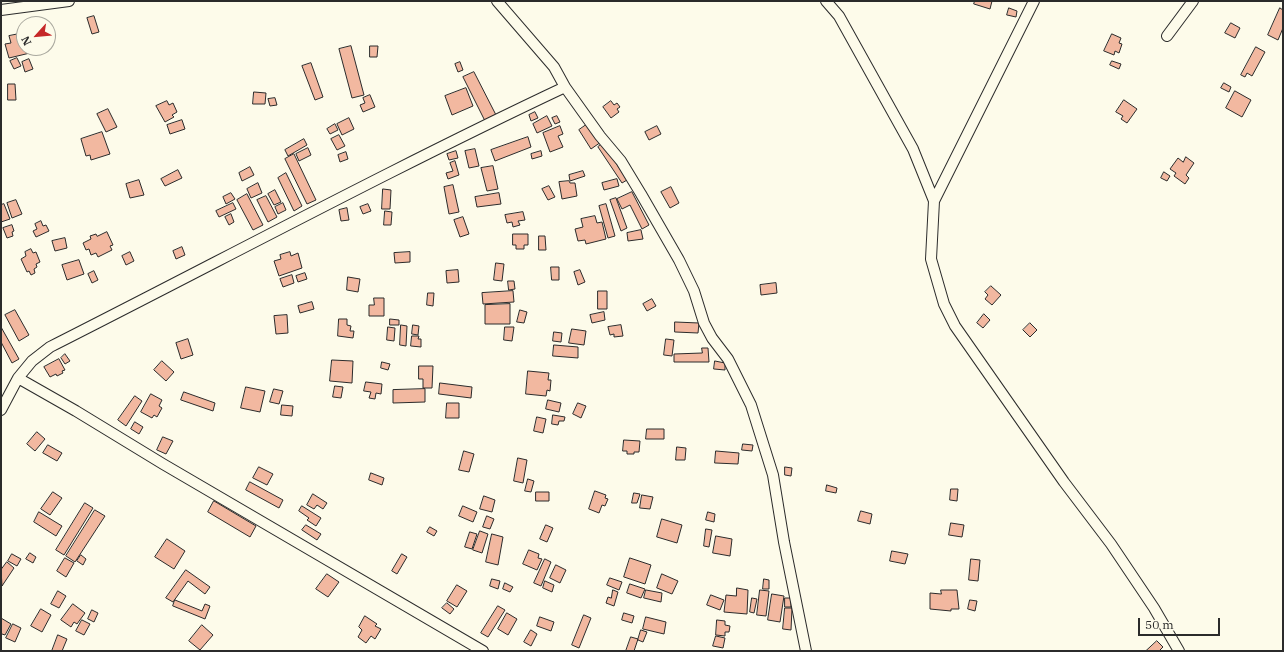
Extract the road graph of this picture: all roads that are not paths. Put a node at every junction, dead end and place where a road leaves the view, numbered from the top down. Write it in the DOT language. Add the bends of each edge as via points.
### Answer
graph roads {
  1 [pos="69,1"];
  2 [pos="497,1"];
  3 [pos="826,1"];
  4 [pos="1034,1"];
  5 [pos="1193,1"];
  6 [pos="1,10"];
  7 [pos="1167,36"];
  8 [pos="565,87"];
  9 [pos="934,201"];
  10 [pos="18,378"];
  11 [pos="1,410"];
  12 [pos="484,651"];
  13 [pos="806,651"];
  14 [pos="1179,651"];
  1 -- 6 [label="street"];
  2 -- 8 [label="street" via="554,66"];
  3 -- 9 [label="street" via="839,16 913,149"];
  4 -- 9 [label="street"];
  5 -- 7 [label="street"];
  8 -- 10 [label="street" via="362,186 50,347 32,361"];
  8 -- 13 [label="street" via="621,161 641,194 679,260 694,291 704,323 728,359 751,404 773,475"];
  9 -- 14 [label="street" via="932,259 944,304 955,326 1064,482 1111,544"];
  10 -- 11 [label="street"];
  10 -- 12 [label="street"];
}
